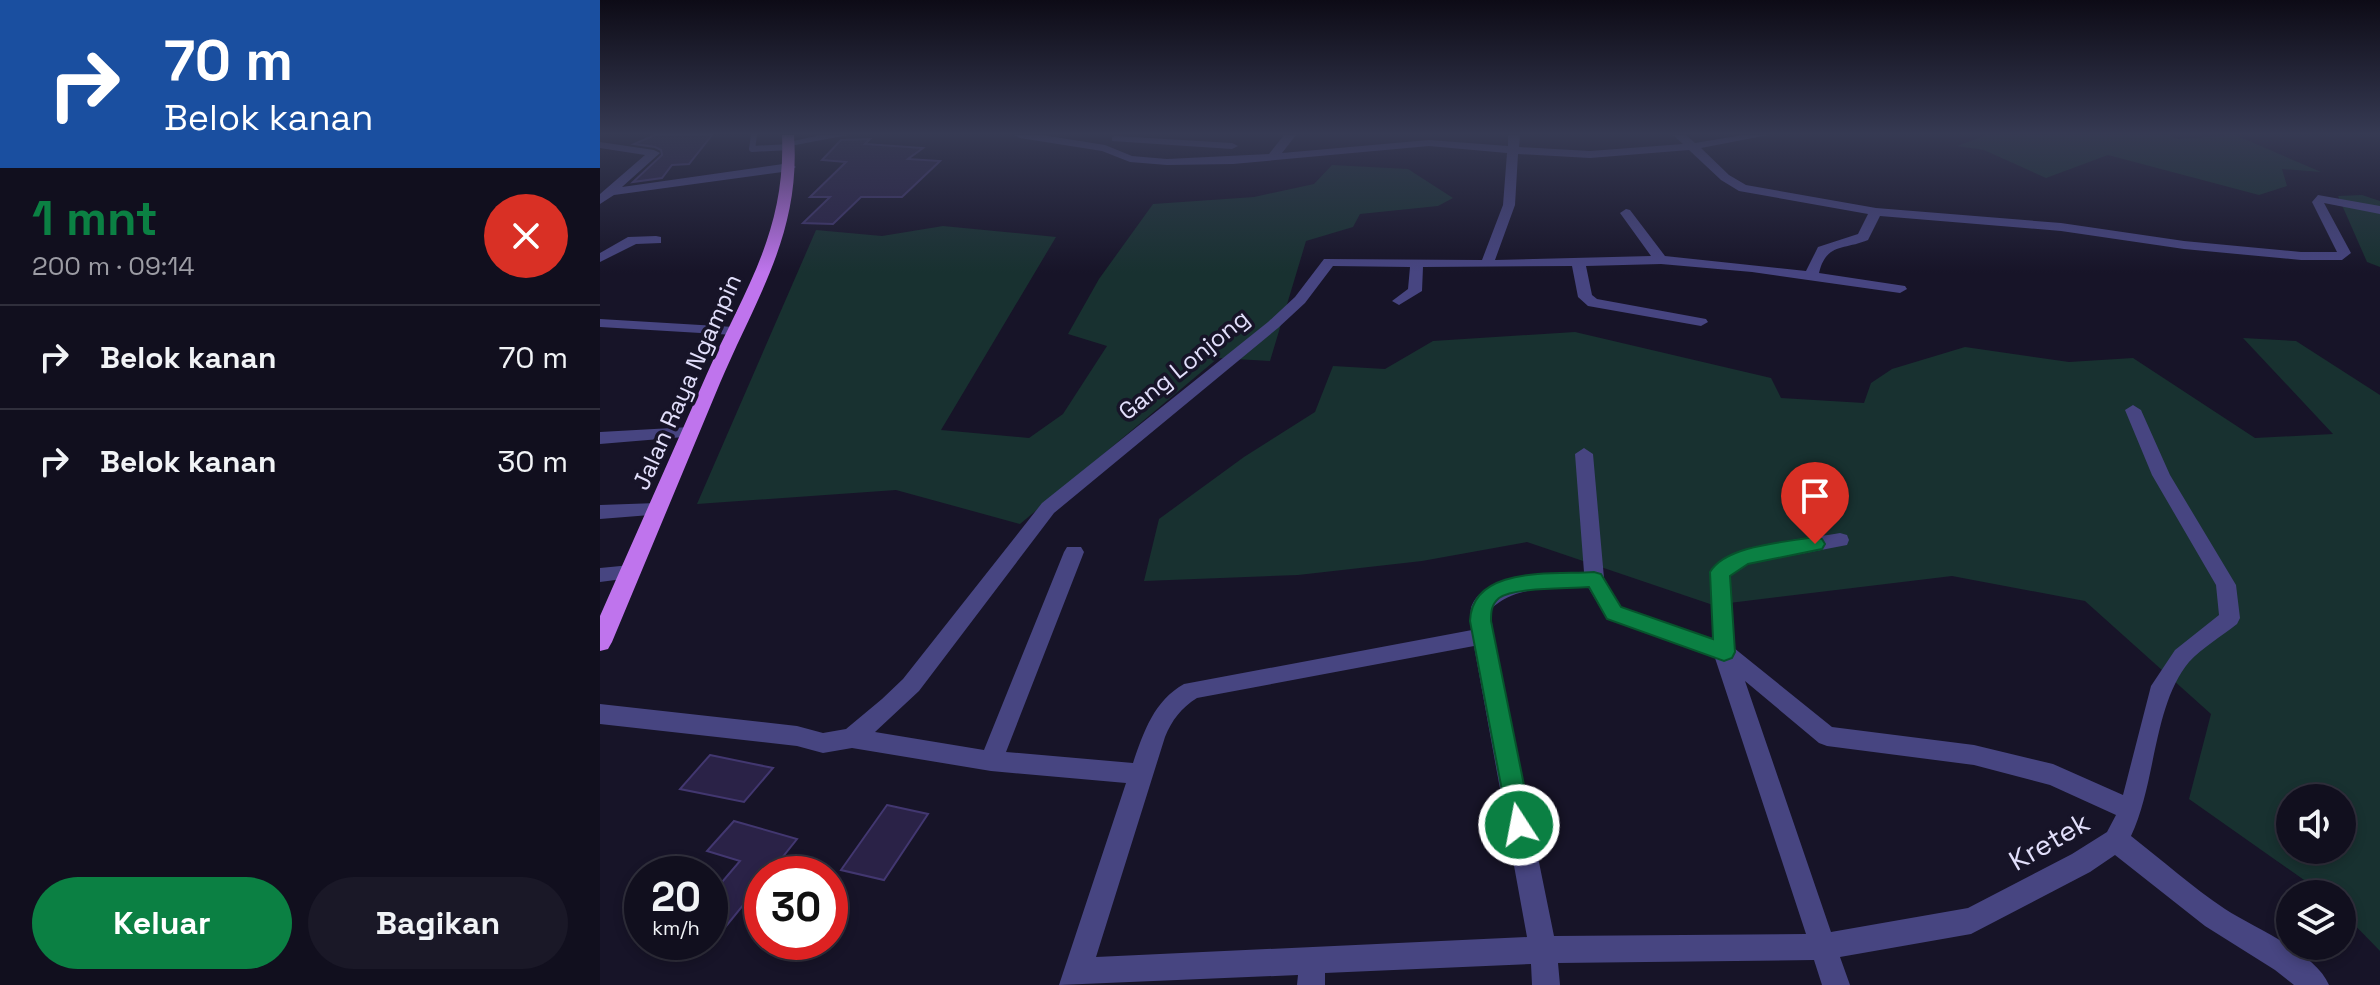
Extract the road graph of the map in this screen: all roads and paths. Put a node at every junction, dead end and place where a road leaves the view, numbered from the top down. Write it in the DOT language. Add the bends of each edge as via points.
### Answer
graph roads {
  1 [pos="620,181"];
  2 [pos="697,181"];
  3 [pos="789,181"];
  4 [pos="1512,181"];
  5 [pos="1728,181"];
  6 [pos="603,195"];
  7 [pos="2380,210"];
  8 [pos="1876,212"];
  9 [pos="1626,213"];
  10 [pos="600,238"];
  11 [pos="656,240"];
  12 [pos="628,243"];
  13 [pos="600,258"];
  14 [pos="1661,260"];
  15 [pos="1578,261"];
  16 [pos="1417,262"];
  17 [pos="1487,264"];
  18 [pos="1811,278"];
  19 [pos="1900,289"];
  20 [pos="1399,301"];
  21 [pos="1701,322"];
  22 [pos="600,323"];
  23 [pos="734,331"];
  24 [pos="2133,410"];
  25 [pos="690,432"];
  26 [pos="600,438"];
  27 [pos="1584,454"];
  28 [pos="657,509"];
  29 [pos="600,512"];
  30 [pos="1840,540"];
  31 [pos="1074,552"];
  32 [pos="631,572"];
  33 [pos="600,575"];
  34 [pos="1594,579"];
  35 [pos="1483,636"];
  36 [pos="600,642"];
  37 [pos="1724,652"];
  38 [pos="600,714"];
  39 [pos="852,738"];
  40 [pos="991,761"];
  41 [pos="1141,774"];
  42 [pos="2131,810"];
  43 [pos="2116,840"];
  44 [pos="1822,947"];
  45 [pos="1543,950"];
  46 [pos="1312,973"];
  47 [pos="1075,978"];
  48 [pos="1546,985"];
  49 [pos="1836,985"];
  50 [pos="2315,985"];
  1 -- 6 [label="street"];
  2 -- 6 [label="street"];
  3 -- 23 [label="main road, Jalan Raya Ngampin" via="773,250"];
  4 -- 17 [label="street" via="1509,205"];
  5 -- 8 [label="street"];
  7 -- 8 [label="street" via="2320,199 2344,253 2323,257"];
  8 -- 18 [label="street" via="1863,237 1820,251"];
  9 -- 14 [label="street"];
  10 -- 12 [label="street"];
  11 -- 12 [label="street"];
  12 -- 13 [label="street"];
  14 -- 15 [label="street, Gang Lonjong"];
  14 -- 18 [label="street, Gang Lonjong"];
  15 -- 17 [label="street, Gang Lonjong"];
  15 -- 21 [label="street" via="1585,297 1593,303"];
  16 -- 17 [label="street, Gang Lonjong"];
  16 -- 20 [label="street" via="1415,291"];
  16 -- 39 [label="street, Gang Lonjong" via="1325,265 1300,300 1273,325 1048,508 911,685"];
  18 -- 19 [label="street, Gang Lonjong"];
  22 -- 23 [label="street"];
  23 -- 25 [label="main road, Jalan Raya Ngampin"];
  24 -- 42 [label="street" via="2161,475 2226,585 2230,618 2182,656 2159,693"];
  25 -- 26 [label="street"];
  25 -- 28 [label="main road, Jalan Raya Ngampin"];
  27 -- 34 [label="street"];
  28 -- 29 [label="street"];
  28 -- 32 [label="main road, Jalan Raya Ngampin"];
  30 -- 37 [label="street" via="1727,565 1720,572"];
  31 -- 40 [label="street"];
  32 -- 33 [label="street"];
  32 -- 36 [label="main road, Jalan Raya Ngampin"];
  34 -- 35 [label="street" via="1509,586 1492,593 1481,607"];
  34 -- 37 [label="street" via="1614,613"];
  35 -- 41 [label="street" via="1192,690 1162,714"];
  35 -- 45 [label="street"];
  37 -- 42 [label="street" via="1827,736 1974,755 2053,775"];
  37 -- 44 [label="street"];
  38 -- 39 [label="street" via="823,743"];
  39 -- 40 [label="street"];
  40 -- 41 [label="street"];
  41 -- 47 [label="street"];
  42 -- 43 [label="street"];
  43 -- 44 [label="street, Kretek" via="1971,921"];
  43 -- 50 [label="street, Kretek" via="2214,917"];
  44 -- 45 [label="street, Kretek"];
  44 -- 49 [label="street"];
  45 -- 46 [label="street, Kretek"];
  45 -- 48 [label="street"];
  46 -- 47 [label="street, Kretek"];
}
